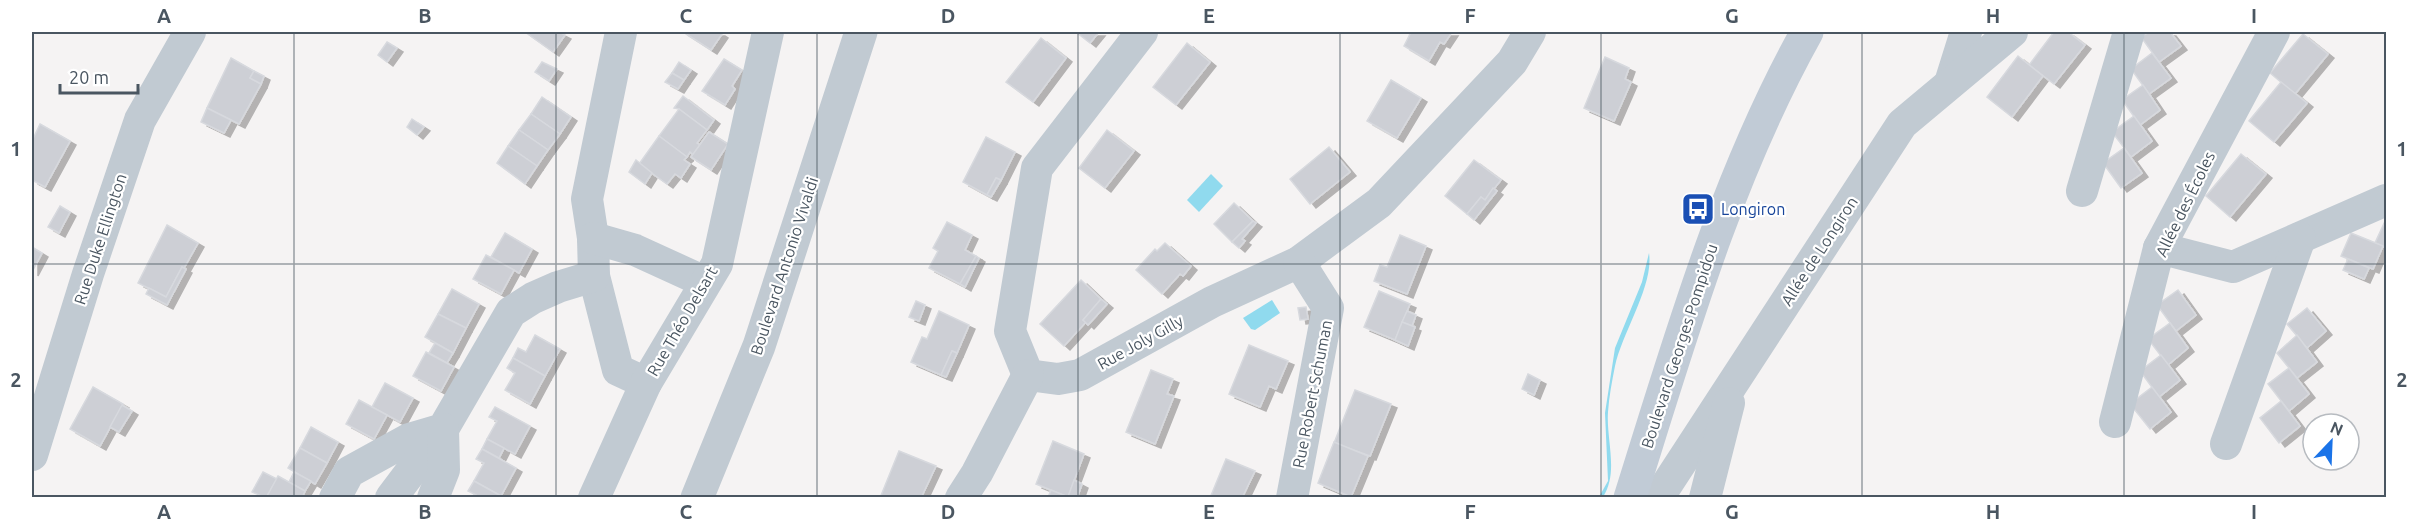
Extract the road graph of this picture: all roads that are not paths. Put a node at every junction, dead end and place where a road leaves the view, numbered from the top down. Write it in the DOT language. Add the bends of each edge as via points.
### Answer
graph roads {
  1 [pos="190,32"];
  2 [pos="621,32"];
  3 [pos="768,32"];
  4 [pos="861,32"];
  5 [pos="1142,32"];
  6 [pos="1530,32"];
  7 [pos="1807,32"];
  8 [pos="1966,32"];
  9 [pos="2012,32"];
  10 [pos="2129,32"];
  11 [pos="2274,32"];
  12 [pos="1950,83"];
  13 [pos="2082,191"];
  14 [pos="2386,200"];
  15 [pos="592,238"];
  16 [pos="2300,238"];
  17 [pos="2159,248"];
  18 [pos="1299,262"];
  19 [pos="594,276"];
  20 [pos="705,282"];
  21 [pos="1028,375"];
  22 [pos="1735,379"];
  23 [pos="646,383"];
  24 [pos="2115,422"];
  25 [pos="443,429"];
  26 [pos="2226,444"];
  27 [pos="32,455"];
  28 [pos="335,498"];
  29 [pos="391,498"];
  30 [pos="434,498"];
  31 [pos="594,498"];
  32 [pos="697,498"];
  33 [pos="961,498"];
  34 [pos="1292,498"];
  35 [pos="1630,498"];
  36 [pos="1658,498"];
  37 [pos="1705,498"];
  1 -- 27 [label="street, Rue Duke Ellington" via="140,120"];
  2 -- 15 [label="street" via="587,199"];
  3 -- 20 [label="street, Rue Théo Delsart" via="717,264"];
  4 -- 32 [label="street, Boulevard Antonio Vivaldi" via="759,346"];
  5 -- 21 [label="street" via="1037,168 1010,331"];
  6 -- 18 [label="street, Rue Joly Gilly" via="1512,62 1379,203"];
  7 -- 35 [label="main road, Boulevard Georges Pompidou" via="1778,84 1717,231"];
  8 -- 12 [label="street"];
  9 -- 12 [label="street, Allée de Longiron"];
  10 -- 13 [label="street"];
  11 -- 17 [label="street, Allée des Écoles"];
  12 -- 22 [label="street, Allée de Longiron" via="1902,124"];
  14 -- 16 [label="street"];
  15 -- 19 [label="street"];
  15 -- 20 [label="street" via="635,250"];
  16 -- 17 [label="street" via="2233,267"];
  16 -- 26 [label="street"];
  17 -- 24 [label="street, Allée des Écoles"];
  18 -- 21 [label="street, Rue Joly Gilly" via="1212,302 1080,375 1058,379"];
  18 -- 34 [label="street, Rue Robert Schuman" via="1328,308"];
  19 -- 23 [label="street" via="618,370"];
  19 -- 25 [label="street" via="558,287 511,312"];
  20 -- 23 [label="street, Rue Théo Delsart"];
  21 -- 33 [label="street"];
  22 -- 36 [label="street, Allée de Longiron"];
  22 -- 37 [label="street"];
  23 -- 31 [label="street, Rue Théo Delsart"];
  25 -- 28 [label="street" via="409,439 350,472"];
  25 -- 29 [label="street"];
  25 -- 30 [label="street" via="444,470"];
}
